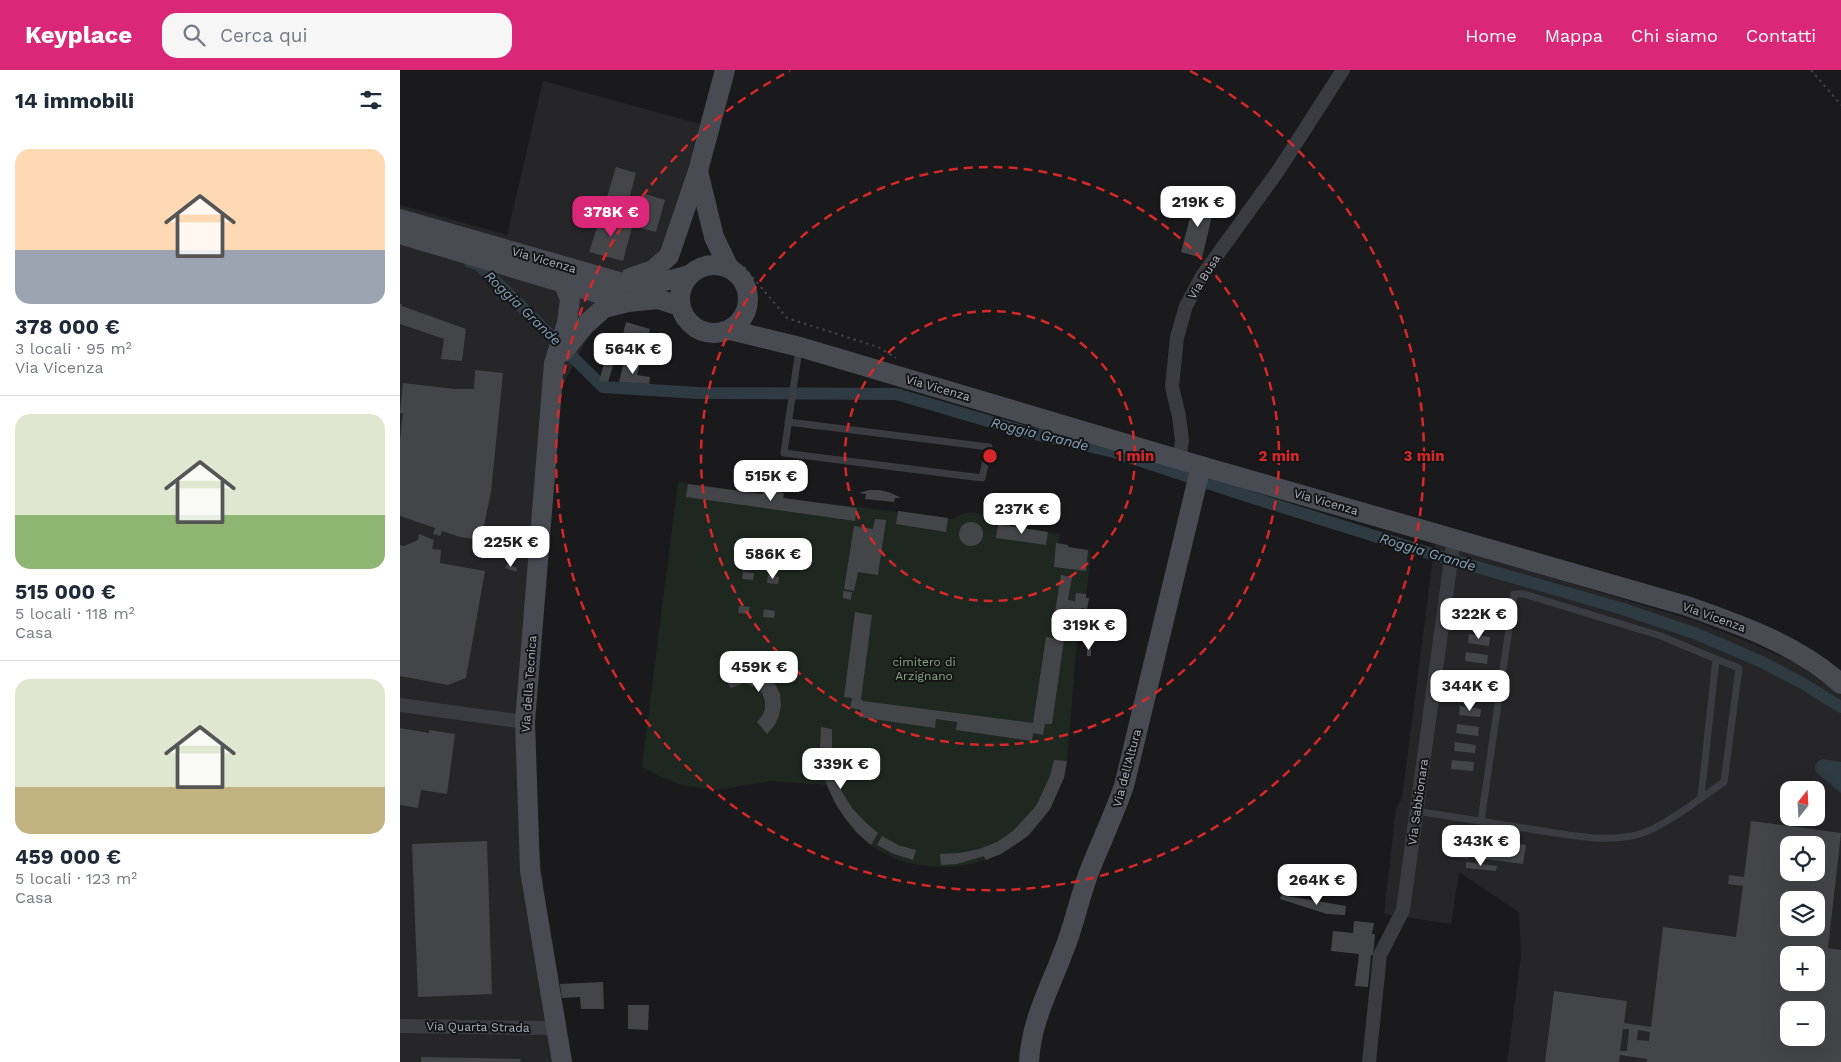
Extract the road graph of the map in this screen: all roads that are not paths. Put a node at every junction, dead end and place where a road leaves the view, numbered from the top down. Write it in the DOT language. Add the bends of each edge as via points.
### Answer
graph roads {
  1 [pos="725,70"];
  2 [pos="1343,70"];
  3 [pos="698,170"];
  4 [pos="400,219"];
  5 [pos="400,234"];
  6 [pos="734,265"];
  7 [pos="695,271"];
  8 [pos="563,282"];
  9 [pos="619,282"];
  10 [pos="628,302"];
  11 [pos="748,303"];
  12 [pos="680,306"];
  13 [pos="730,330"];
  14 [pos="800,347"];
  15 [pos="554,363"];
  16 [pos="788,422"];
  17 [pos="1179,459"];
  18 [pos="1201,466"];
  19 [pos="1454,539"];
  20 [pos="1716,659"];
  21 [pos="1841,684"];
  22 [pos="400,704"];
  23 [pos="524,722"];
  24 [pos="1701,797"];
  25 [pos="1416,811"];
  26 [pos="1482,821"];
  27 [pos="400,1026"];
  28 [pos="557,1028"];
  29 [pos="562,1062"];
  30 [pos="1029,1062"];
  31 [pos="1369,1062"];
  1 -- 3 [label="main road"];
  2 -- 17 [label="street, Via Busa" via="1278,172 1202,276 1186,306 1177,337 1172,387 1182,441"];
  3 -- 6 [label="main road" via="714,237"];
  3 -- 7 [label="main road" via="704,249"];
  3 -- 9 [label="main road" via="669,256 654,270"];
  4 -- 9 [label="main road, Via Vicenza"];
  5 -- 8 [label="main road, Via Vicenza"];
  6 -- 7 [label="main road, Via Vicenza" via="710,265"];
  6 -- 11 [label="main road, Via Vicenza" via="748,292"];
  7 -- 9 [label="main road, Via Vicenza" via="651,284"];
  7 -- 12 [label="main road" via="682,284"];
  8 -- 10 [label="main road, Via Vicenza"];
  8 -- 15 [label="main road, Via della Tecnica" via="570,300 568,323"];
  10 -- 12 [label="main road, Via Vicenza" via="658,300"];
  10 -- 15 [label="main road" via="604,308 584,325"];
  11 -- 13 [label="main road" via="742,318"];
  11 -- 14 [label="main road, Via Vicenza" via="757,319"];
  12 -- 13 [label="main road, Via Vicenza" via="690,324 699,330 709,333"];
  13 -- 14 [label="main road, Via Vicenza"];
  14 -- 16 [label="lane"];
  14 -- 17 [label="main road, Via Vicenza"];
  15 -- 23 [label="main road, Via della Tecnica"];
  16 -- 16 [label="lane" via="784,453 982,478 989,447"];
  17 -- 18 [label="main road, Via Vicenza"];
  18 -- 19 [label="main road, Via Vicenza"];
  18 -- 30 [label="main road, Via dell'Altura" via="1124,786 1090,867 1065,948 1038,1011"];
  19 -- 21 [label="main road, Via Vicenza" via="1687,606 1737,624 1794,650"];
  19 -- 25 [label="street, Via Sabbionara"];
  20 -- 24 [label="lane"];
  20 -- 24 [label="lane" via="1739,668 1724,782"];
  20 -- 26 [label="lane" via="1661,636 1524,594 1514,594"];
  22 -- 23 [label="street"];
  23 -- 28 [label="main road, Via della Tecnica" via="530,870"];
  24 -- 26 [label="lane" via="1660,825 1640,834 1618,837 1562,834"];
  25 -- 26 [label="lane"];
  25 -- 31 [label="street, Via Sabbionara" via="1403,910 1380,955"];
  27 -- 28 [label="street, Via Quarta Strada"];
  28 -- 29 [label="main road, Via della Tecnica"];
}
